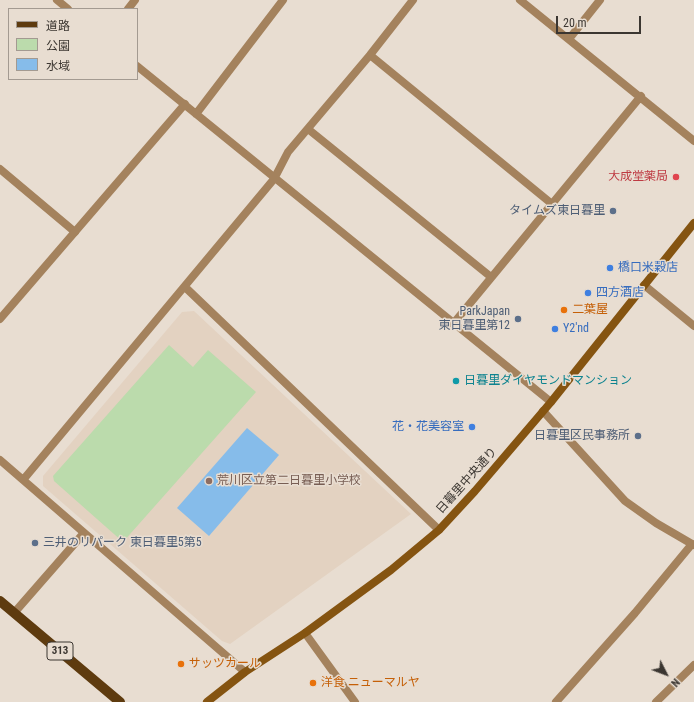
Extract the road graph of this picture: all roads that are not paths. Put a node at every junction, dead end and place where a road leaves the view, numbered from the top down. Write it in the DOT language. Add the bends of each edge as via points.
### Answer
graph roads {
  1 [pos="57,0"];
  2 [pos="135,0"];
  3 [pos="284,0"];
  4 [pos="413,0"];
  5 [pos="520,0"];
  6 [pos="600,0"];
  7 [pos="67,8"];
  8 [pos="129,8"];
  9 [pos="569,39"];
  10 [pos="370,55"];
  11 [pos="138,67"];
  12 [pos="640,96"];
  13 [pos="185,104"];
  14 [pos="196,114"];
  15 [pos="308,129"];
  16 [pos="694,141"];
  17 [pos="0,169"];
  18 [pos="274,179"];
  19 [pos="552,204"];
  20 [pos="694,222"];
  21 [pos="75,232"];
  22 [pos="491,277"];
  23 [pos="644,285"];
  24 [pos="185,287"];
  25 [pos="0,319"];
  26 [pos="454,324"];
  27 [pos="694,326"];
  28 [pos="551,402"];
  29 [pos="543,411"];
  30 [pos="0,460"];
  31 [pos="23,480"];
  32 [pos="439,530"];
  33 [pos="83,534"];
  34 [pos="693,544"];
  35 [pos="0,601"];
  36 [pos="14,613"];
  37 [pos="305,633"];
  38 [pos="694,665"];
  39 [pos="245,672"];
  40 [pos="120,702"];
  41 [pos="207,702"];
  42 [pos="355,702"];
  43 [pos="556,702"];
  44 [pos="656,702"];
  1 -- 7 [label="street"];
  2 -- 8 [label="street"];
  3 -- 14 [label="street"];
  4 -- 10 [label="street"];
  5 -- 9 [label="street"];
  6 -- 9 [label="street"];
  9 -- 12 [label="street"];
  10 -- 15 [label="street"];
  10 -- 19 [label="street"];
  11 -- 13 [label="street"];
  12 -- 16 [label="street"];
  12 -- 19 [label="street"];
  13 -- 14 [label="street"];
  13 -- 21 [label="street"];
  14 -- 18 [label="street"];
  15 -- 18 [label="street" via="288,152"];
  15 -- 22 [label="street"];
  17 -- 21 [label="street"];
  18 -- 24 [label="street"];
  18 -- 26 [label="street"];
  19 -- 22 [label="street"];
  20 -- 23 [label="street, 日暮里中央通り"];
  21 -- 25 [label="street"];
  22 -- 26 [label="street"];
  23 -- 27 [label="street"];
  23 -- 28 [label="street, 日暮里中央通り"];
  24 -- 31 [label="street"];
  24 -- 32 [label="street"];
  26 -- 28 [label="street"];
  28 -- 29 [label="street, 日暮里中央通り"];
  29 -- 32 [label="street, 日暮里中央通り"];
  29 -- 34 [label="street" via="625,501 656,523"];
  30 -- 31 [label="street"];
  31 -- 33 [label="street"];
  32 -- 37 [label="street, 日暮里中央通り"];
  33 -- 36 [label="street"];
  33 -- 39 [label="street"];
  34 -- 43 [label="street"];
  35 -- 36 [label="main road, 313"];
  36 -- 40 [label="main road, 313"];
  37 -- 39 [label="street, 日暮里中央通り"];
  37 -- 42 [label="street"];
  38 -- 44 [label="street"];
  39 -- 41 [label="street, 日暮里中央通り"];
}
